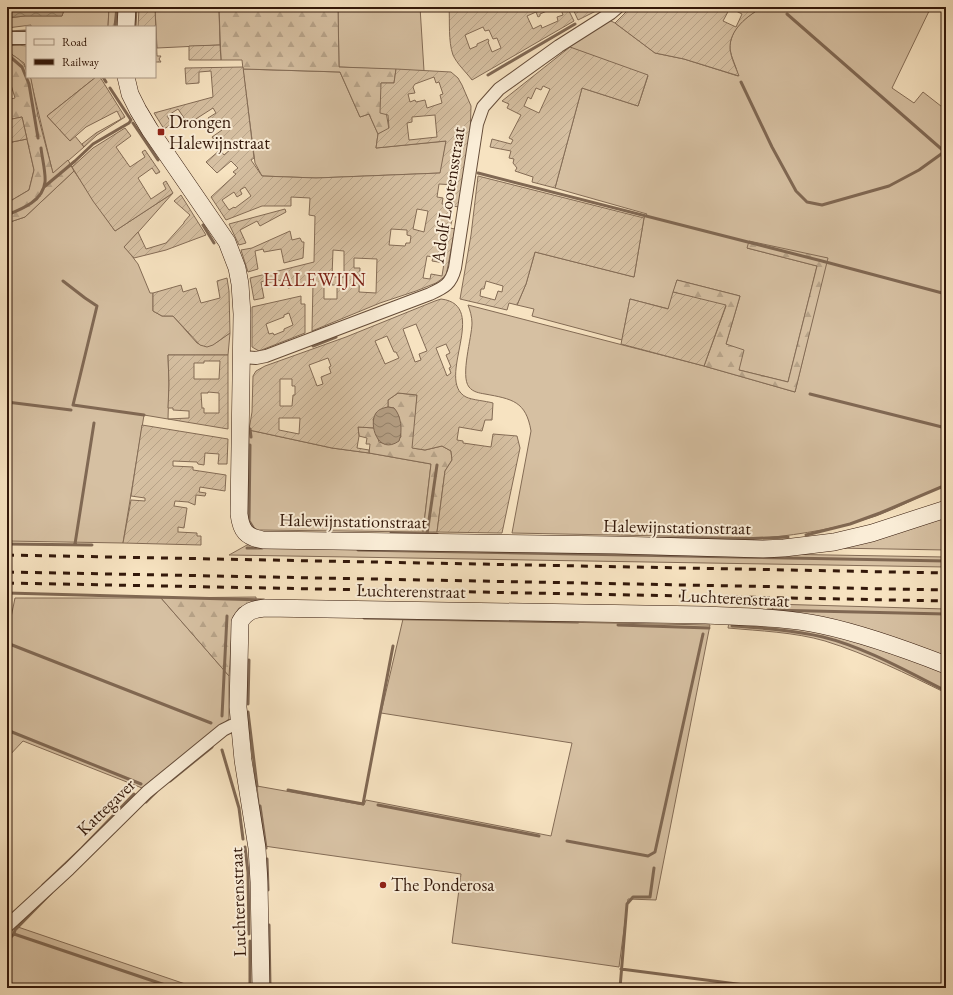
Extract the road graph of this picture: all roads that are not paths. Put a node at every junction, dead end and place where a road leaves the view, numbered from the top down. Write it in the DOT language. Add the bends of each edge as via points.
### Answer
graph roads {
  1 [pos="127,7"];
  2 [pos="618,7"];
  3 [pos="126,26"];
  4 [pos="7,38"];
  5 [pos="26,38"];
  6 [pos="126,78"];
  7 [pos="242,357"];
  8 [pos="946,509"];
  9 [pos="946,665"];
  10 [pos="239,725"];
  11 [pos="7,926"];
  12 [pos="261,988"];
  1 -- 3 [label="street"];
  2 -- 7 [label="street, Adolf Lootensstraat" via="499,90 483,107 477,124 455,268 449,283 430,294 266,356"];
  4 -- 5 [label="street"];
  6 -- 7 [label="street, Halewijnstationstraat" via="130,94 141,115 227,242 233,256 240,284"];
  7 -- 8 [label="street, Halewijnstationstraat" via="239,514 240,524 248,535 254,538 777,548 817,544 872,533"];
  9 -- 10 [label="street, Luchterenstraat" via="867,636 820,624 779,618 265,608 249,611 240,622"];
  10 -- 11 [label="street, Kattegaver" via="223,730 147,792"];
  10 -- 12 [label="street, Luchterenstraat" via="257,848"];
}
